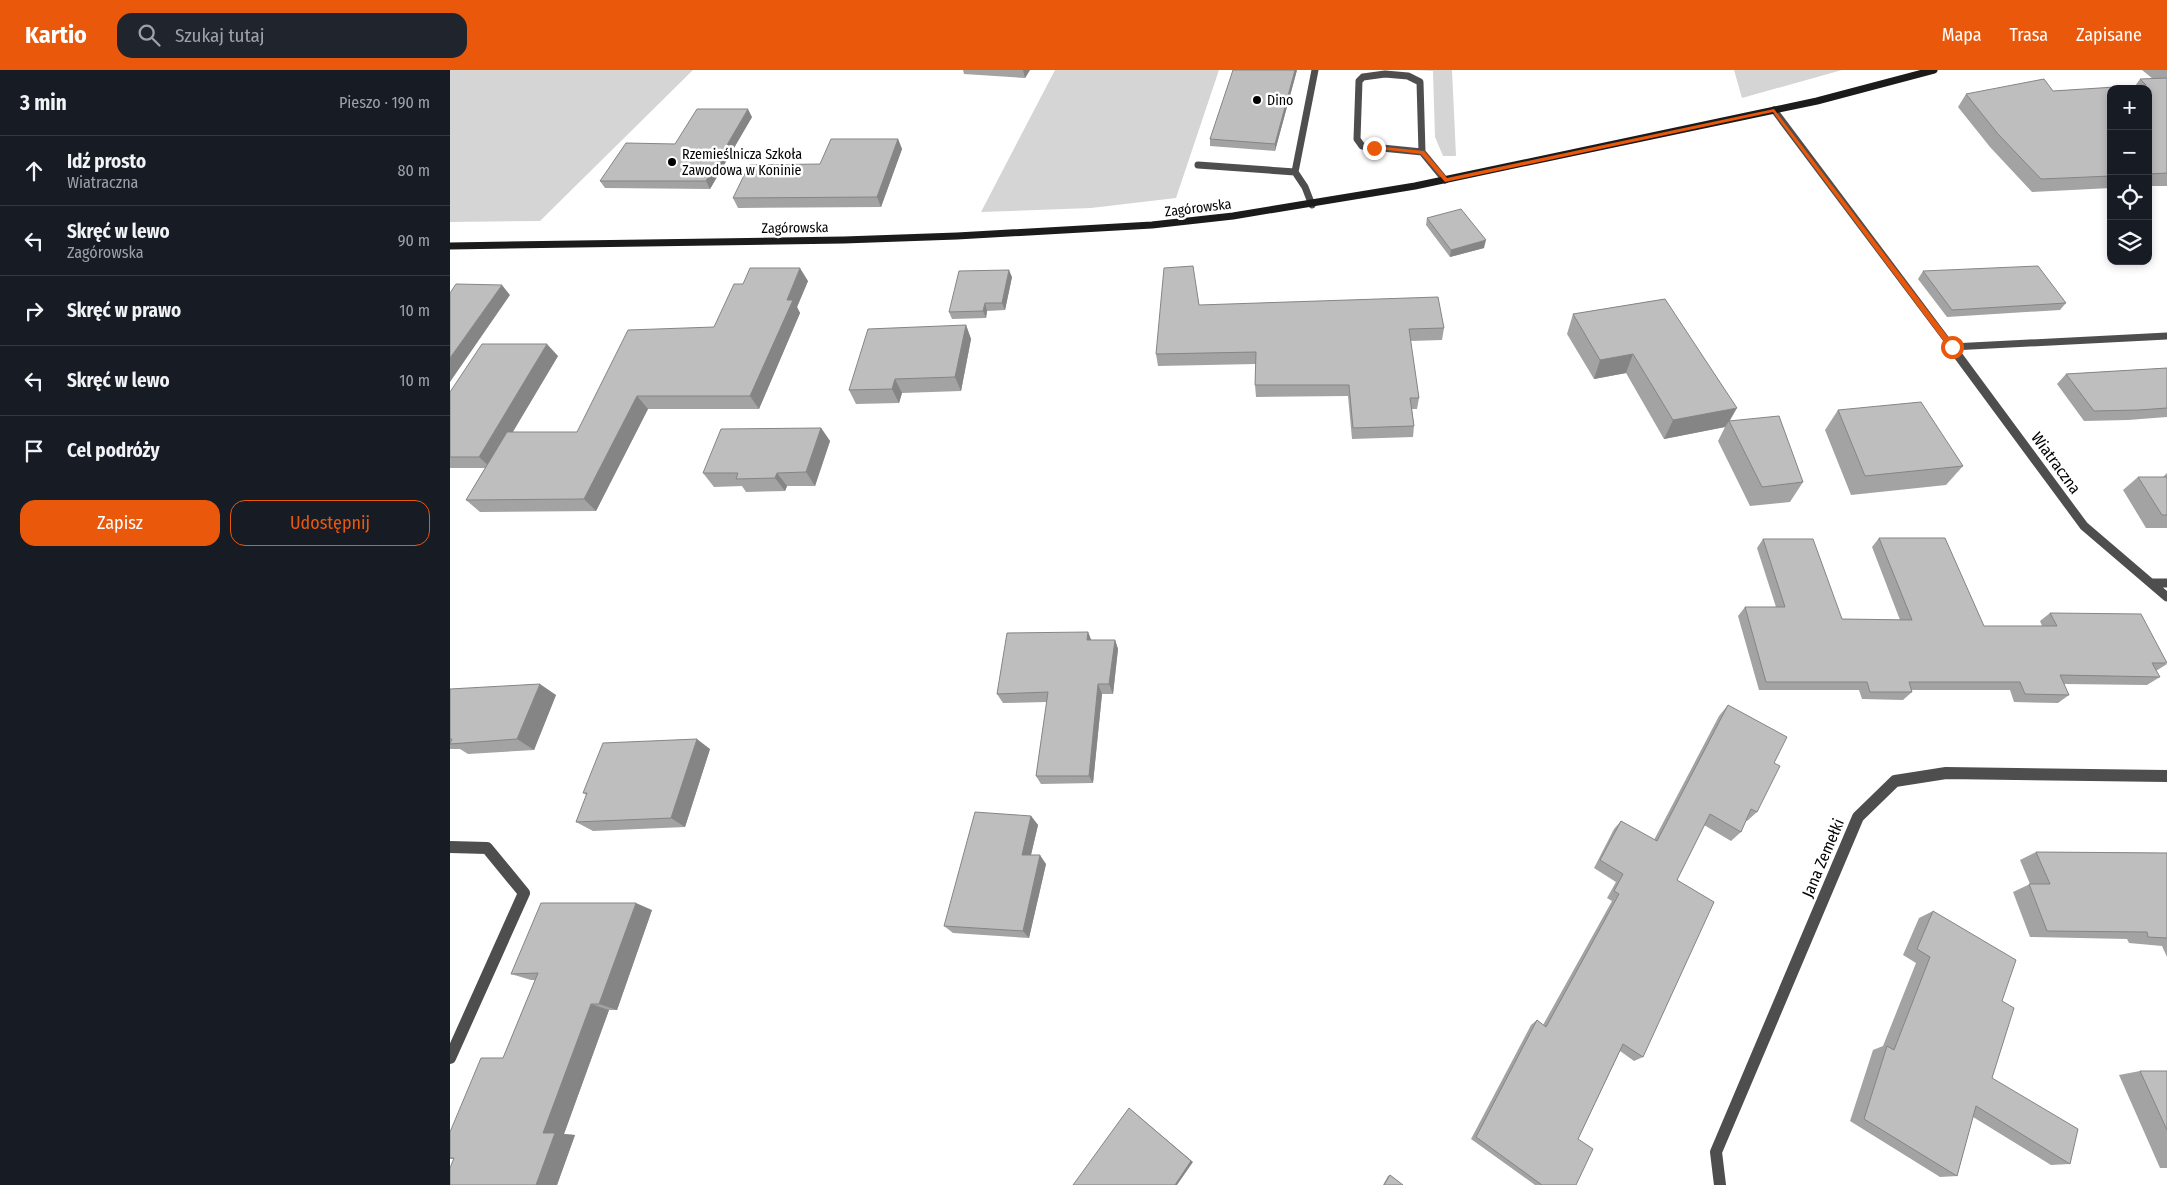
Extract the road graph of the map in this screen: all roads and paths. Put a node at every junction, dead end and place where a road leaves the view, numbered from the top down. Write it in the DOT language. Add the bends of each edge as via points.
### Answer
graph roads {
  1 [pos="1315,70"];
  2 [pos="1934,70"];
  3 [pos="1774,110"];
  4 [pos="1422,152"];
  5 [pos="1198,165"];
  6 [pos="1295,172"];
  7 [pos="1445,180"];
  8 [pos="1312,204"];
  9 [pos="450,246"];
  10 [pos="2167,336"];
  11 [pos="1952,347"];
  12 [pos="2152,583"];
  13 [pos="2167,583"];
  14 [pos="2167,597"];
  15 [pos="2167,776"];
  16 [pos="450,847"];
  17 [pos="450,1058"];
  18 [pos="1720,1185"];
  1 -- 6 [label="street"];
  2 -- 3 [label="street, Zagórowska"];
  3 -- 7 [label="street, Zagórowska"];
  3 -- 11 [label="street, Wiatraczna"];
  4 -- 4 [label="street" via="1420,82 1403,75 1363,77 1359,81 1357,139 1362,146"];
  4 -- 7 [label="street"];
  5 -- 6 [label="street"];
  6 -- 8 [label="street"];
  7 -- 8 [label="street, Zagórowska"];
  8 -- 9 [label="street, Zagórowska" via="1152,225 976,235"];
  10 -- 11 [label="street"];
  11 -- 12 [label="street, Wiatraczna" via="2084,526"];
  12 -- 13 [label="street"];
  12 -- 14 [label="street, Wiatraczna"];
  15 -- 18 [label="street, Jana Zemełki" via="1946,773 1895,781 1858,817 1716,1152"];
  16 -- 17 [label="street" via="486,848 524,893"];
}
